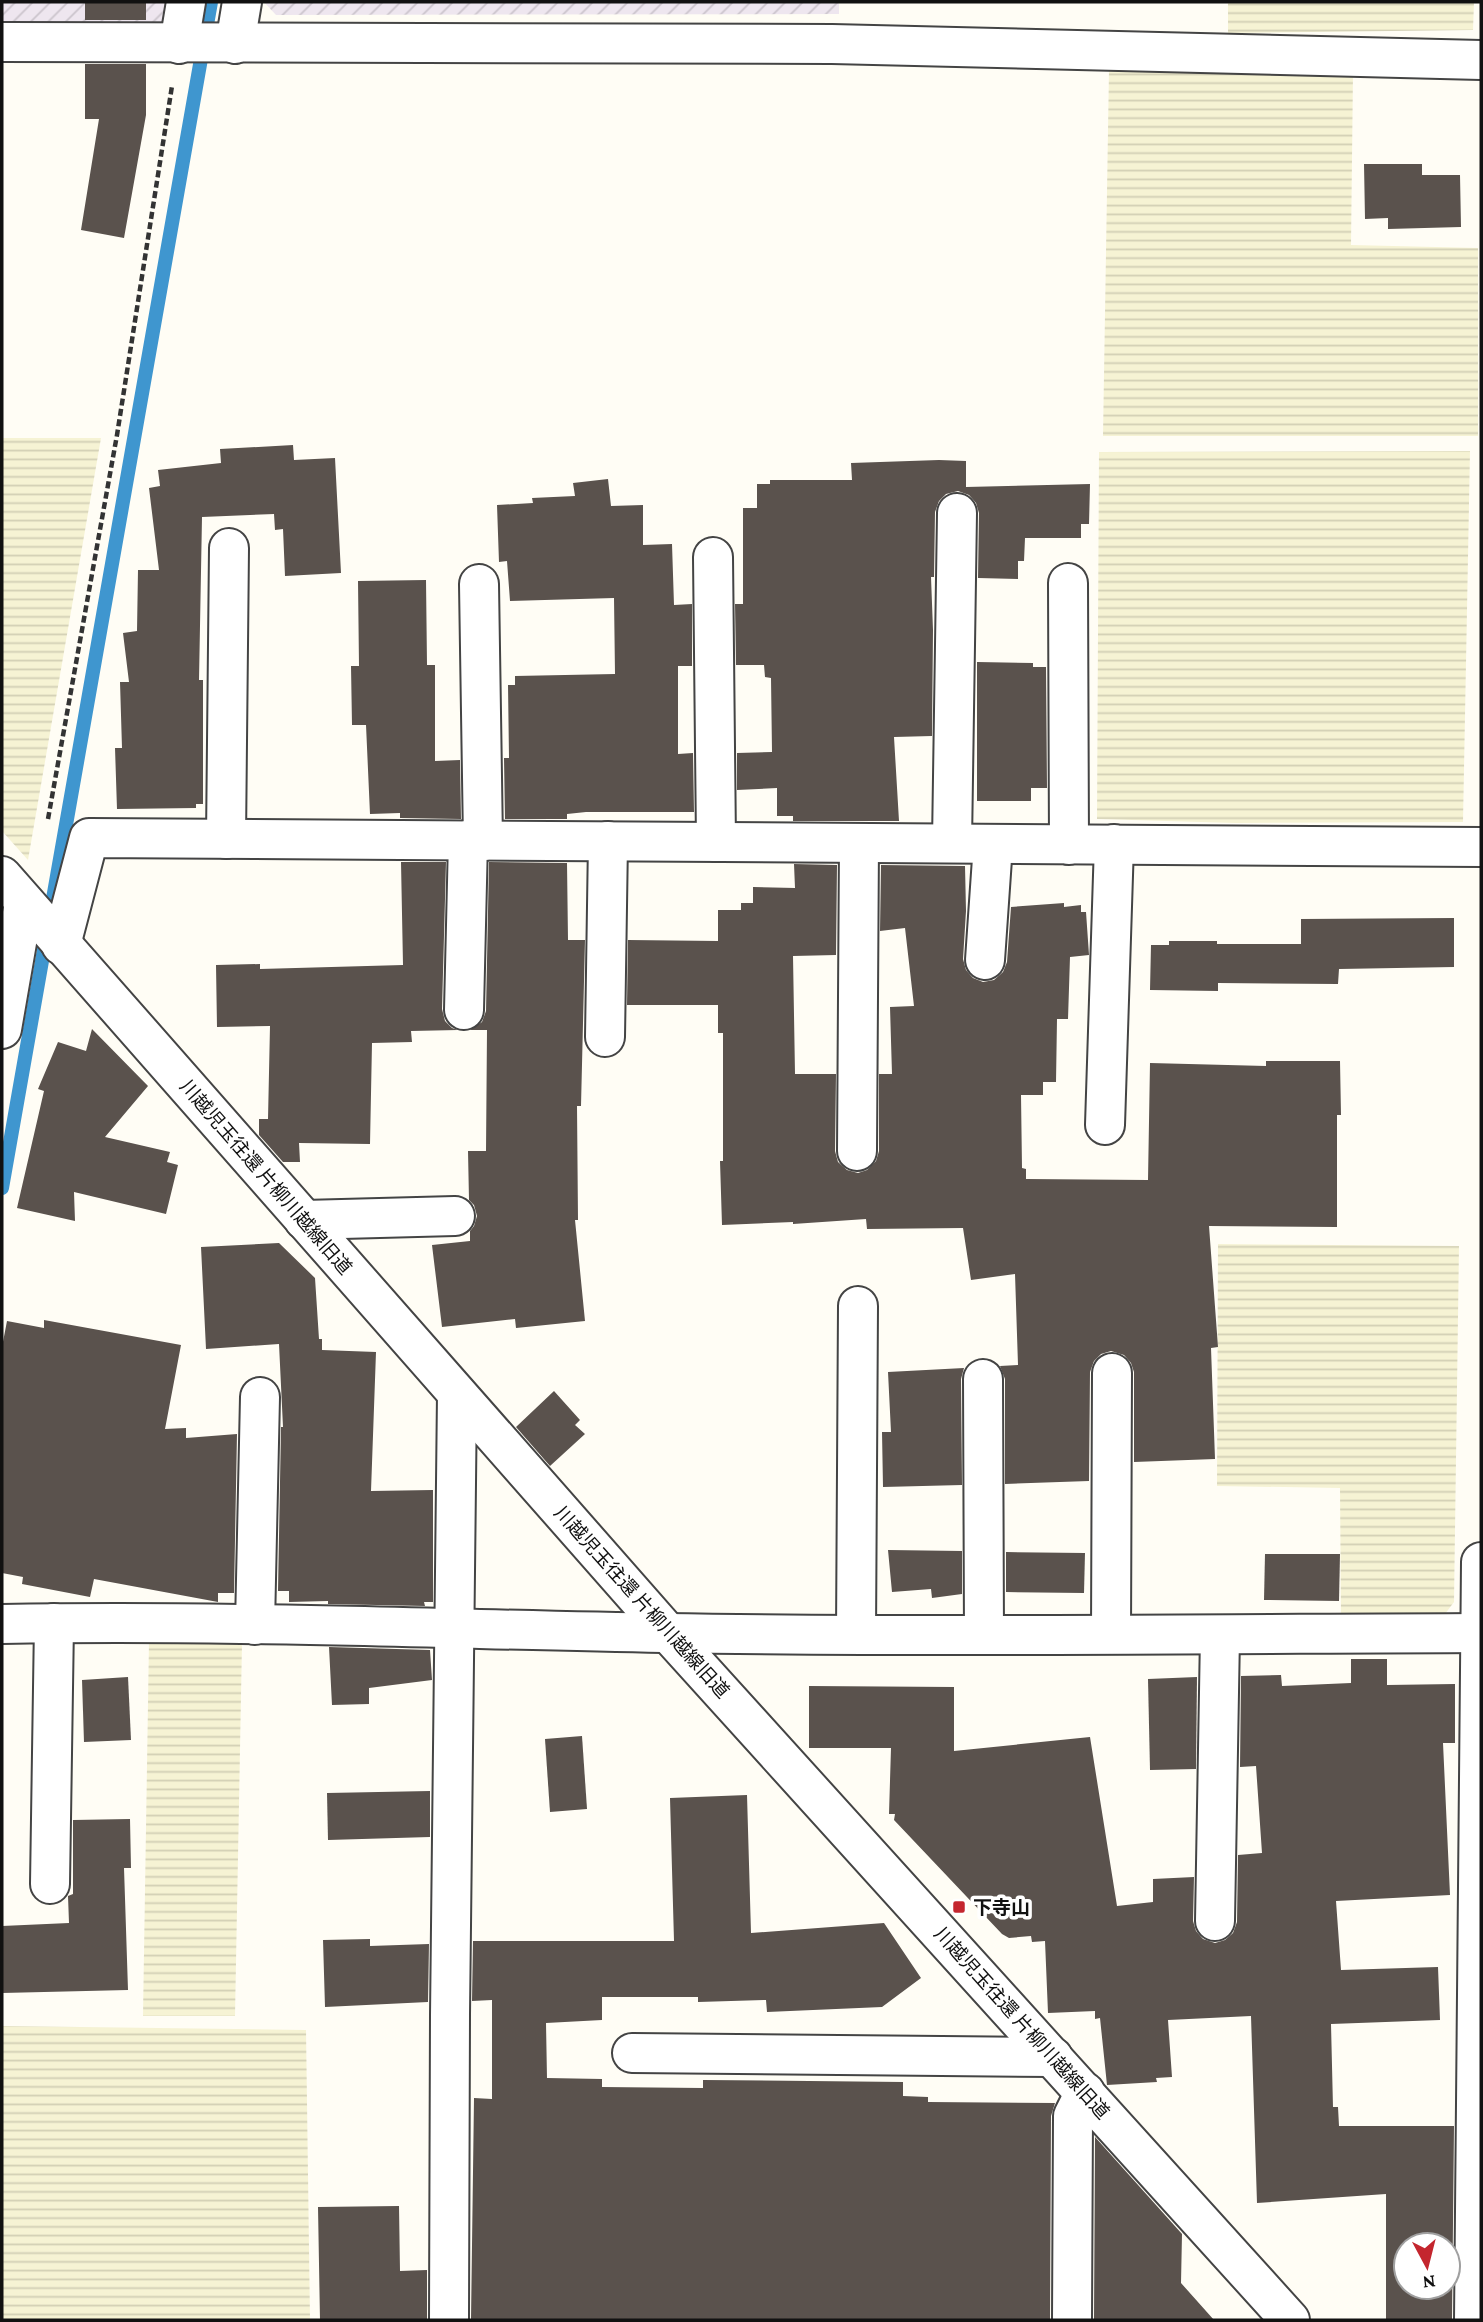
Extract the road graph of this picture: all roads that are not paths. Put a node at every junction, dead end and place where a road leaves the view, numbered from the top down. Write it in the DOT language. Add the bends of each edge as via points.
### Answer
graph roads {
  1 [pos="186,2"];
  2 [pos="242,2"];
  3 [pos="2,42"];
  4 [pos="179,44"];
  5 [pos="235,44"];
  6 [pos="1481,60"];
  7 [pos="957,513"];
  8 [pos="229,548"];
  9 [pos="713,557"];
  10 [pos="1068,583"];
  11 [pos="479,584"];
  12 [pos="226,839"];
  13 [pos="475,840"];
  14 [pos="608,841"];
  15 [pos="716,842"];
  16 [pos="859,843"];
  17 [pos="952,843"];
  18 [pos="993,844"];
  19 [pos="1114,844"];
  20 [pos="1069,845"];
  21 [pos="1481,847"];
  22 [pos="13,889"];
  23 [pos="61,945"];
  24 [pos="985,960"];
  25 [pos="464,1010"];
  26 [pos="2,1029"];
  27 [pos="604,1037"];
  28 [pos="1105,1125"];
  29 [pos="857,1151"];
  30 [pos="455,1216"];
  31 [pos="303,1220"];
  32 [pos="858,1306"];
  33 [pos="1112,1373"];
  34 [pos="983,1378"];
  35 [pos="457,1394"];
  36 [pos="260,1397"];
  37 [pos="1481,1562"];
  38 [pos="54,1623"];
  39 [pos="2,1624"];
  40 [pos="255,1625"];
  41 [pos="453,1629"];
  42 [pos="668,1633"];
  43 [pos="1481,1633"];
  44 [pos="856,1634"];
  45 [pos="984,1634"];
  46 [pos="1111,1634"];
  47 [pos="1220,1635"];
  48 [pos="50,1884"];
  49 [pos="1215,1921"];
  50 [pos="632,2053"];
  51 [pos="1053,2057"];
  52 [pos="1085,2092"];
  53 [pos="449,2320"];
  54 [pos="1072,2320"];
  55 [pos="1290,2320"];
  56 [pos="1474,2320"];
  1 -- 4 [label="street"];
  2 -- 5 [label="street"];
  3 -- 4 [label="street"];
  4 -- 5 [label="street"];
  5 -- 6 [label="street" via="832,44"];
  7 -- 17 [label="street"];
  8 -- 12 [label="street"];
  9 -- 15 [label="street"];
  10 -- 20 [label="street"];
  11 -- 13 [label="street"];
  12 -- 13 [label="street"];
  12 -- 23 [label="street" via="89,838"];
  13 -- 14 [label="street"];
  13 -- 25 [label="street"];
  14 -- 15 [label="street"];
  14 -- 27 [label="street"];
  15 -- 16 [label="street"];
  16 -- 17 [label="street"];
  16 -- 29 [label="street"];
  17 -- 18 [label="street"];
  18 -- 20 [label="street"];
  18 -- 24 [label="street"];
  19 -- 20 [label="street"];
  19 -- 21 [label="street"];
  19 -- 28 [label="street"];
  22 -- 23 [label="street, 川越児玉往還 片柳川越線旧道"];
  22 -- 26 [label="street"];
  23 -- 31 [label="street, 川越児玉往還 片柳川越線旧道"];
  30 -- 31 [label="street"];
  31 -- 35 [label="street, 川越児玉往還 片柳川越線旧道"];
  32 -- 44 [label="street"];
  33 -- 46 [label="street"];
  34 -- 45 [label="street"];
  35 -- 41 [label="street"];
  35 -- 42 [label="street, 川越児玉往還 片柳川越線旧道"];
  36 -- 40 [label="street"];
  37 -- 43 [label="street"];
  38 -- 39 [label="street"];
  38 -- 40 [label="street"];
  38 -- 48 [label="street"];
  40 -- 41 [label="street"];
  41 -- 42 [label="street"];
  41 -- 53 [label="street"];
  42 -- 44 [label="street"];
  42 -- 51 [label="street, 川越児玉往還 片柳川越線旧道"];
  43 -- 47 [label="street"];
  43 -- 56 [label="street"];
  44 -- 45 [label="street"];
  45 -- 46 [label="street"];
  46 -- 47 [label="street"];
  47 -- 49 [label="street"];
  50 -- 51 [label="street"];
  51 -- 52 [label="street, 川越児玉往還 片柳川越線旧道"];
  52 -- 54 [label="street" via="1073,2116"];
  52 -- 55 [label="street, 川越児玉往還 片柳川越線旧道"];
}
